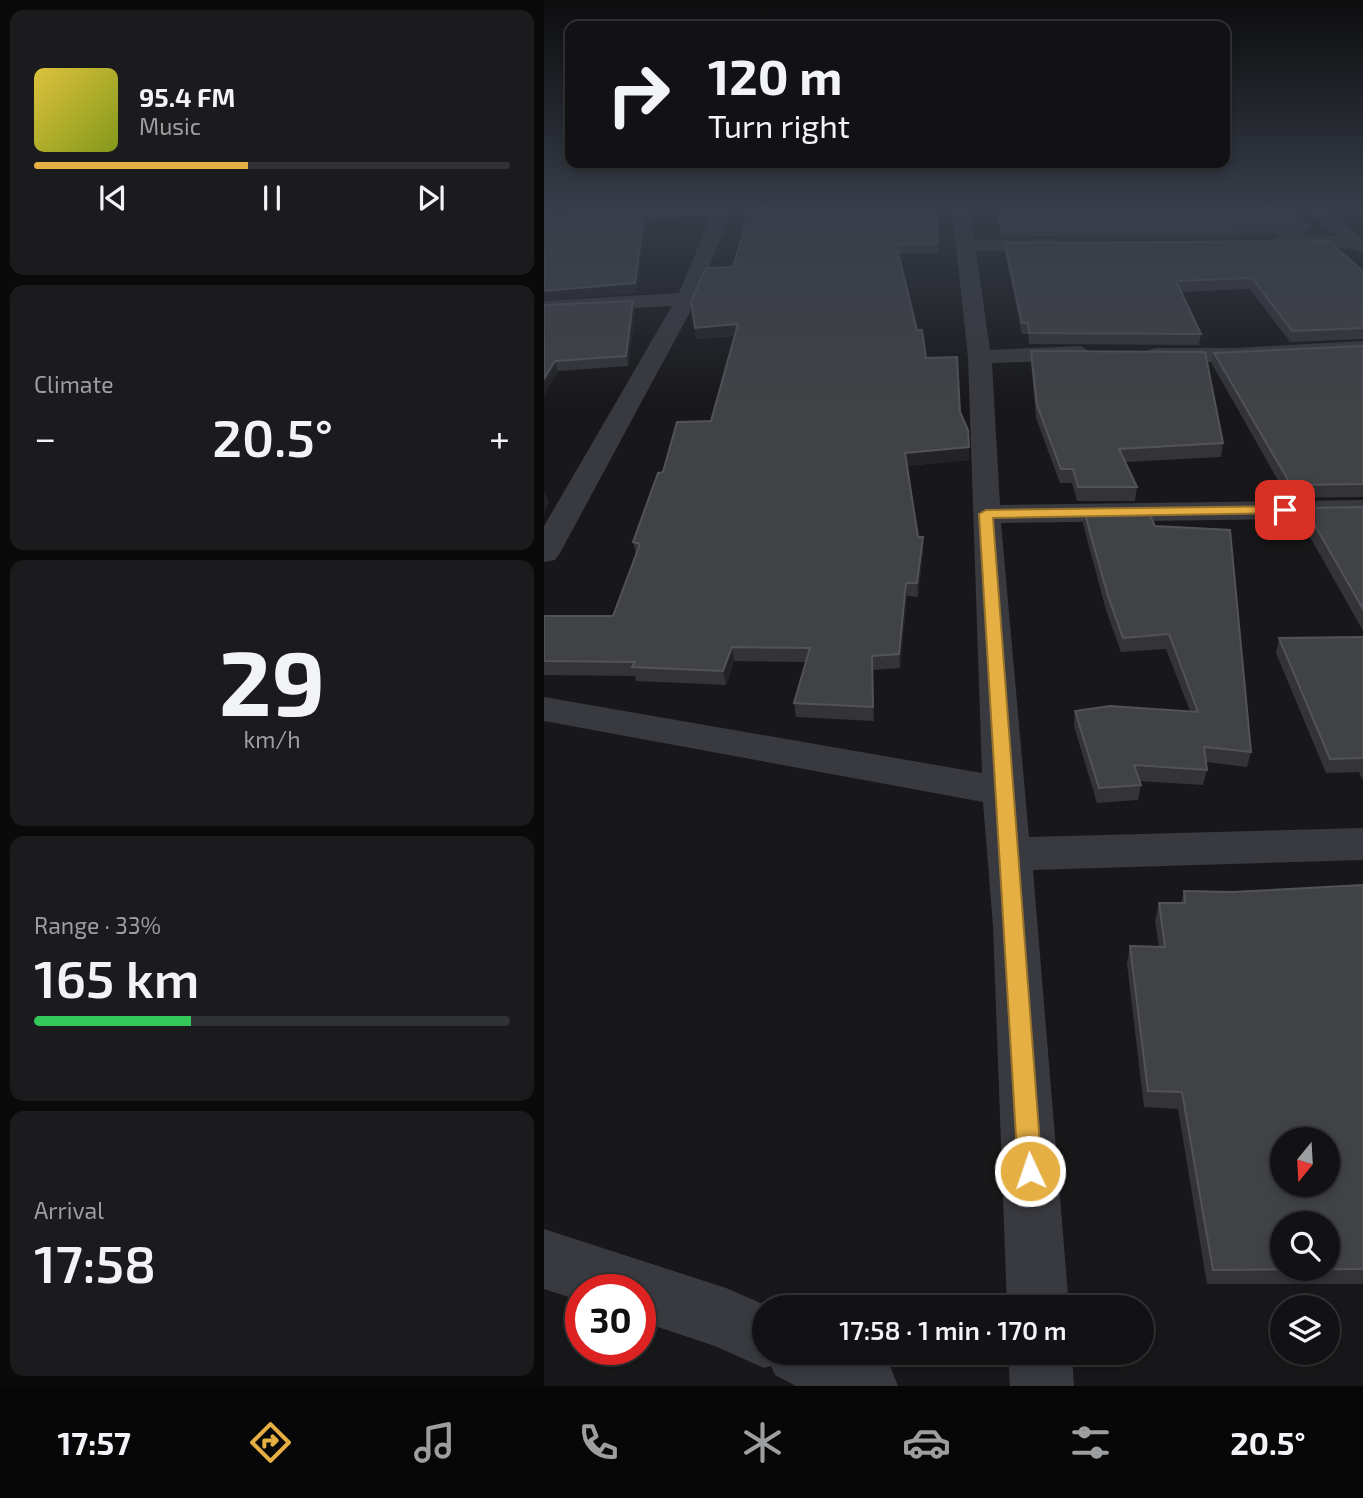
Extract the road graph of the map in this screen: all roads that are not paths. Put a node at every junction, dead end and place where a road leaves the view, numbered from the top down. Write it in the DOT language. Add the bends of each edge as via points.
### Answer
graph roads {
  1 [pos="697,274"];
  2 [pos="969,274"];
  3 [pos="687,299"];
  4 [pos="544,307"];
  5 [pos="1363,348"];
  6 [pos="1098,353"];
  7 [pos="1138,354"];
  8 [pos="980,357"];
  9 [pos="1363,509"];
  10 [pos="986,514"];
  11 [pos="544,553"];
  12 [pos="544,709"];
  13 [pos="1003,791"];
  14 [pos="1363,844"];
  15 [pos="1010,854"];
  16 [pos="544,1259"];
  17 [pos="590,1274"];
  18 [pos="656,1295"];
  19 [pos="1037,1295"];
  20 [pos="752,1331"];
  21 [pos="822,1365"];
  22 [pos="1041,1365"];
  23 [pos="866,1386"];
  24 [pos="1042,1386"];
  1 -- 3 [label="street"];
  2 -- 8 [label="street"];
  3 -- 4 [label="street"];
  3 -- 11 [label="street"];
  5 -- 7 [label="street" via="1235,355"];
  6 -- 8 [label="street"];
  8 -- 10 [label="street"];
  9 -- 10 [label="street"];
  10 -- 13 [label="street"];
  12 -- 13 [label="street"];
  13 -- 15 [label="street"];
  14 -- 15 [label="street"];
  15 -- 19 [label="street"];
  16 -- 17 [label="street"];
  18 -- 20 [label="street"];
  21 -- 23 [label="street"];
  22 -- 24 [label="street"];
}
